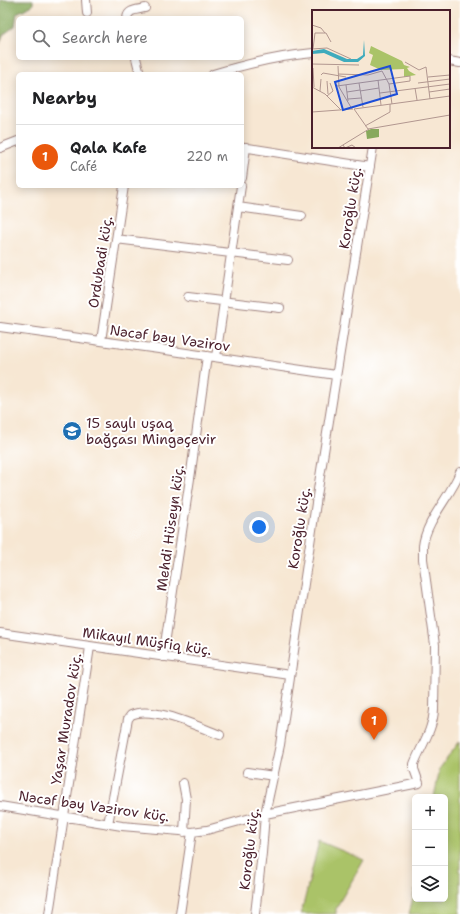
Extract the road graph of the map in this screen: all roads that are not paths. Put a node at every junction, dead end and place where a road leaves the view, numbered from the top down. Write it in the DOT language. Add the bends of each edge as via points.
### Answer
graph roads {
  1 [pos="86,0"];
  2 [pos="145,8"];
  3 [pos="87,13"];
  4 [pos="128,16"];
  5 [pos="312,53"];
  6 [pos="136,60"];
  7 [pos="450,61"];
  8 [pos="460,63"];
  9 [pos="140,72"];
  10 [pos="219,72"];
  11 [pos="16,142"];
  12 [pos="244,147"];
  13 [pos="0,148"];
  14 [pos="373,148"];
  15 [pos="370,167"];
  16 [pos="124,188"];
  17 [pos="241,188"];
  18 [pos="238,207"];
  19 [pos="302,216"];
  20 [pos="116,239"];
  21 [pos="231,253"];
  22 [pos="288,260"];
  23 [pos="188,297"];
  24 [pos="224,301"];
  25 [pos="280,308"];
  26 [pos="0,327"];
  27 [pos="101,341"];
  28 [pos="207,356"];
  29 [pos="216,357"];
  30 [pos="336,375"];
  31 [pos="460,472"];
  32 [pos="0,633"];
  33 [pos="90,647"];
  34 [pos="163,657"];
  35 [pos="290,675"];
  36 [pos="220,735"];
  37 [pos="247,772"];
  38 [pos="274,776"];
  39 [pos="183,783"];
  40 [pos="0,806"];
  41 [pos="265,814"];
  42 [pos="64,816"];
  43 [pos="108,824"];
  44 [pos="188,832"];
  45 [pos="49,914"];
  46 [pos="180,914"];
  47 [pos="254,914"];
  1 -- 3 [label="street"];
  2 -- 4 [label="street" via="131,11"];
  5 -- 10 [label="street" via="282,56"];
  6 -- 9 [label="street"];
  7 -- 8 [label="street"];
  11 -- 13 [label="street"];
  12 -- 15 [label="street"];
  14 -- 15 [label="street, Koroğlu küç."];
  15 -- 30 [label="street, Koroğlu küç."];
  16 -- 20 [label="street, Ordubadi küç."];
  17 -- 18 [label="street"];
  18 -- 19 [label="street"];
  18 -- 21 [label="street"];
  20 -- 21 [label="street"];
  20 -- 27 [label="street, Ordubadi küç."];
  21 -- 22 [label="street"];
  21 -- 24 [label="street"];
  23 -- 24 [label="street"];
  24 -- 25 [label="street"];
  24 -- 29 [label="street"];
  26 -- 27 [label="street, Nəcəf bəy Vəzirov"];
  27 -- 28 [label="street, Nəcəf bəy Vəzirov"];
  28 -- 29 [label="street, Nəcəf bəy Vəzirov"];
  28 -- 34 [label="street, Mehdi Hüseyn küç."];
  29 -- 30 [label="street, Nəcəf bəy Vəzirov"];
  30 -- 35 [label="street, Koroğlu küç."];
  31 -- 41 [label="street, Nəcəf bəy Vəzirov küç." via="432,523 423,546 435,645 434,710 430,732 414,764 419,783"];
  32 -- 33 [label="street, Mikayıl Müşfiq küç."];
  33 -- 34 [label="street, Mikayıl Müşfiq küç."];
  33 -- 42 [label="street, Yaşar Muradov küç."];
  34 -- 35 [label="street, Mikayıl Müşfiq küç."];
  35 -- 38 [label="street, Koroğlu küç."];
  36 -- 43 [label="street" via="163,715 145,712 131,715 128,719"];
  37 -- 38 [label="street"];
  38 -- 41 [label="street, Koroğlu küç."];
  39 -- 44 [label="street"];
  40 -- 42 [label="street, Nəcəf bəy Vəzirov küç."];
  41 -- 44 [label="street, Nəcəf bəy Vəzirov küç." via="207,830"];
  41 -- 47 [label="street, Koroğlu küç."];
  42 -- 43 [label="street, Nəcəf bəy Vəzirov küç."];
  42 -- 45 [label="street, Yaşar Muradov küç."];
  43 -- 44 [label="street, Nəcəf bəy Vəzirov küç."];
  44 -- 46 [label="street"];
}
